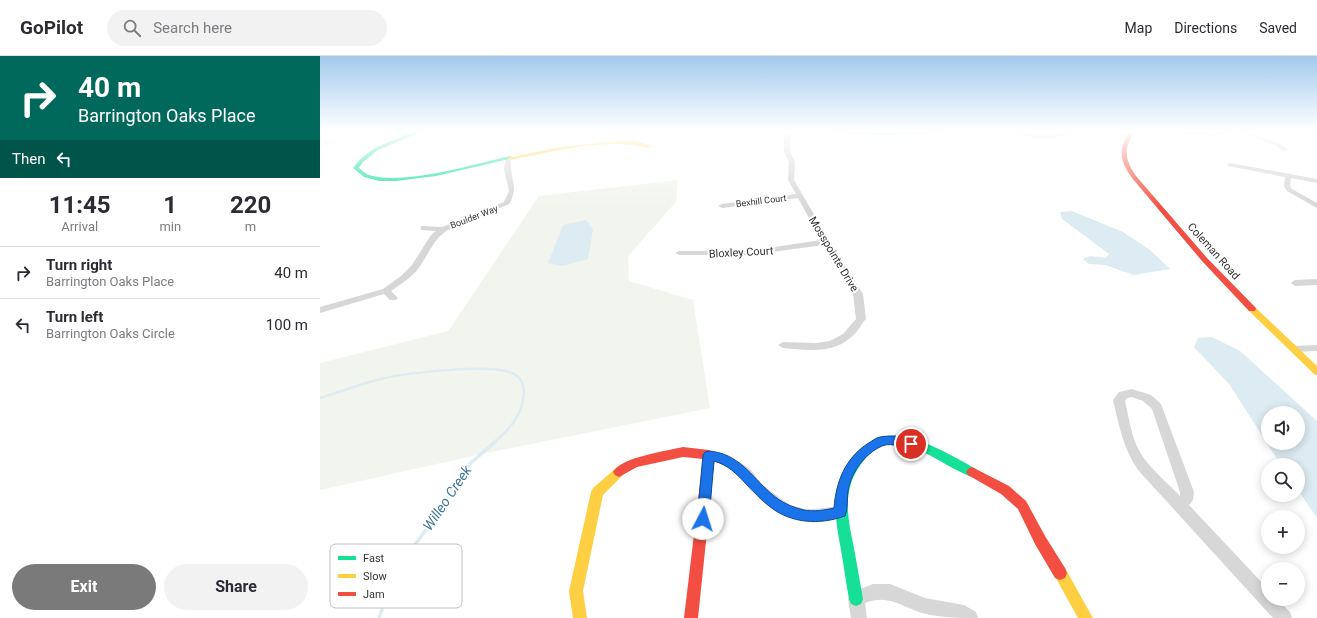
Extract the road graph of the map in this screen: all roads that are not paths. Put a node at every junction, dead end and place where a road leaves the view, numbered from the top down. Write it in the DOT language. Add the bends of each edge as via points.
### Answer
graph roads {
  1 [pos="364,157"];
  2 [pos="519,157"];
  3 [pos="790,157"];
  4 [pos="1124,157"];
  5 [pos="508,159"];
  6 [pos="1230,165"];
  7 [pos="1288,176"];
  8 [pos="1317,181"];
  9 [pos="800,196"];
  10 [pos="722,206"];
  11 [pos="1317,206"];
  12 [pos="424,228"];
  13 [pos="443,229"];
  14 [pos="826,242"];
  15 [pos="679,253"];
  16 [pos="1317,282"];
  17 [pos="1295,283"];
  18 [pos="386,291"];
  19 [pos="393,298"];
  20 [pos="320,310"];
  21 [pos="783,345"];
  22 [pos="1317,348"];
  23 [pos="1292,349"];
  24 [pos="1317,372"];
  25 [pos="709,455"];
  26 [pos="1180,505"];
  27 [pos="840,512"];
  28 [pos="856,599"];
  29 [pos="580,618"];
  30 [pos="691,618"];
  31 [pos="859,618"];
  32 [pos="970,618"];
  33 [pos="1086,618"];
  34 [pos="1284,618"];
  1 -- 5 [label="street" via="357,164 358,172 377,178 432,175"];
  2 -- 5 [label="street"];
  3 -- 9 [label="street, Mosspointe Drive" via="792,162 791,180"];
  4 -- 23 [label="street, Coleman Road" via="1130,172 1211,267"];
  5 -- 13 [label="street, Boulder Way" via="507,169 512,191 507,203"];
  6 -- 7 [label="street"];
  7 -- 8 [label="street"];
  7 -- 11 [label="street" via="1287,186 1290,190"];
  9 -- 10 [label="street, Bexhill Court"];
  9 -- 14 [label="street, Mosspointe Drive"];
  12 -- 13 [label="street, Boulder Way"];
  13 -- 18 [label="street, Boulder Way" via="435,235 415,267"];
  14 -- 15 [label="street, Bloxley Court" via="749,253"];
  14 -- 21 [label="street, Mosspointe Drive" via="858,294 861,319 846,336 835,342 820,346"];
  16 -- 17 [label="street"];
  18 -- 19 [label="street"];
  18 -- 20 [label="street, Boulder Way"];
  22 -- 23 [label="street"];
  23 -- 24 [label="street, Coleman Road"];
  25 -- 27 [label="street" via="735,466 769,499 788,511 804,516"];
  25 -- 29 [label="street" via="684,452 634,463 619,472 597,492 576,591"];
  25 -- 30 [label="street"];
  26 -- 26 [label="street" via="1135,454 1119,400 1124,395 1139,394 1156,407 1187,492 1186,500"];
  26 -- 34 [label="street"];
  27 -- 28 [label="street"];
  27 -- 33 [label="street" via="846,477 861,454 880,441 896,440 911,444 1009,493 1032,521 1042,544"];
  28 -- 31 [label="street"];
  28 -- 32 [label="street" via="873,592 890,592 925,606 964,613"];
}
